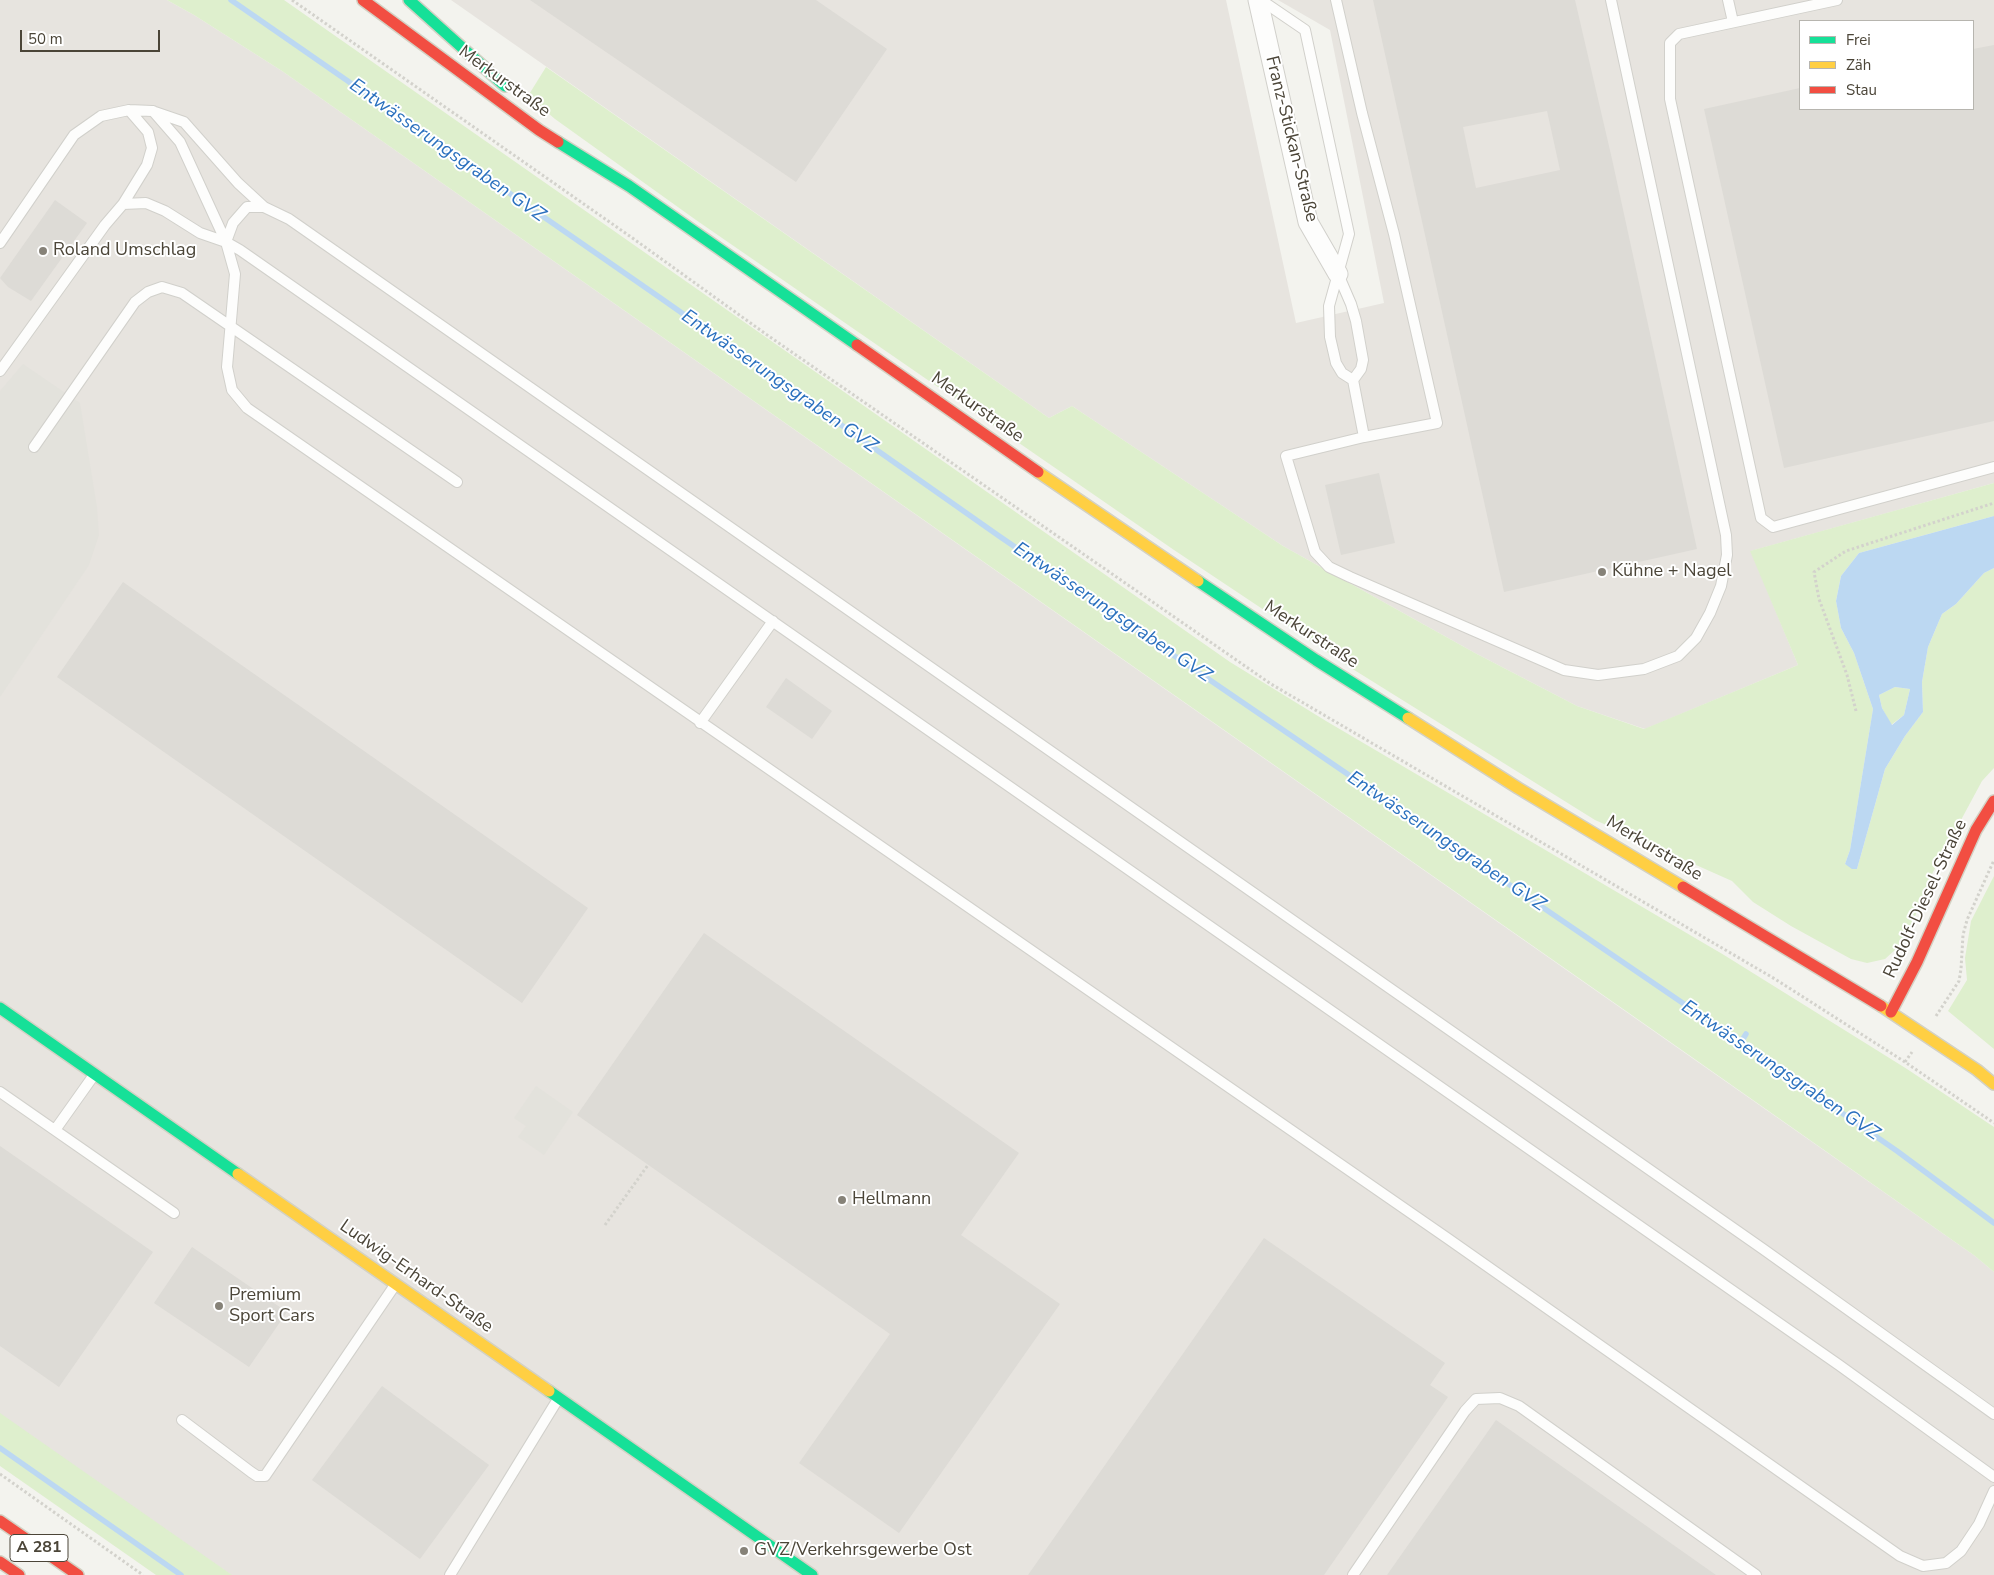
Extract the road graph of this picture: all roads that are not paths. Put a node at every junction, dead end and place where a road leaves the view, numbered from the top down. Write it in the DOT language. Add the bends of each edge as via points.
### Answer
graph roads {
  1 [pos="363,0"];
  2 [pos="410,0"];
  3 [pos="1259,0"];
  4 [pos="1336,0"];
  5 [pos="1611,0"];
  6 [pos="1728,0"];
  7 [pos="1837,0"];
  8 [pos="1733,22"];
  9 [pos="514,93"];
  10 [pos="129,110"];
  11 [pos="152,111"];
  12 [pos="549,123"];
  13 [pos="629,186"];
  14 [pos="123,204"];
  15 [pos="264,206"];
  16 [pos="226,242"];
  17 [pos="0,243"];
  18 [pos="1338,274"];
  19 [pos="230,326"];
  20 [pos="0,371"];
  21 [pos="1353,380"];
  22 [pos="1364,437"];
  23 [pos="34,447"];
  24 [pos="1994,467"];
  25 [pos="457,482"];
  26 [pos="773,622"];
  27 [pos="700,723"];
  28 [pos="1994,801"];
  29 [pos="0,1008"];
  30 [pos="1891,1012"];
  31 [pos="95,1074"];
  32 [pos="1994,1084"];
  33 [pos="0,1092"];
  34 [pos="55,1130"];
  35 [pos="174,1213"];
  36 [pos="396,1284"];
  37 [pos="559,1398"];
  38 [pos="1994,1414"];
  39 [pos="182,1420"];
  40 [pos="1994,1477"];
  41 [pos="1994,1491"];
  42 [pos="0,1521"];
  43 [pos="0,1562"];
  44 [pos="19,1575"];
  45 [pos="78,1575"];
  46 [pos="450,1575"];
  47 [pos="812,1575"];
  48 [pos="1353,1575"];
  49 [pos="1756,1575"];
  1 -- 13 [label="main road, Merkurstraße" via="539,130"];
  2 -- 9 [label="main road, Merkurstraße"];
  3 -- 18 [label="street, Franz-Stickan-Straße" via="1308,222"];
  3 -- 18 [label="lane" via="1305,30 1349,234"];
  4 -- 22 [label="lane" via="1437,423"];
  5 -- 22 [label="lane" via="1726,535 1721,586 1696,638 1678,656 1644,669 1598,675 1564,670 1329,567 1315,552 1286,456"];
  6 -- 8 [label="lane"];
  7 -- 8 [label="lane"];
  8 -- 24 [label="lane" via="1679,34 1670,43 1670,99 1761,518 1773,527"];
  10 -- 11 [label="lane"];
  10 -- 14 [label="lane" via="148,132 152,148 147,165"];
  10 -- 17 [label="lane" via="100,116 74,136"];
  11 -- 15 [label="lane" via="184,122 238,183"];
  11 -- 16 [label="lane" via="180,142"];
  12 -- 13 [label="main road, Merkurstraße"];
  13 -- 30 [label="main road, Merkurstraße" via="1118,527 1316,660 1526,793"];
  14 -- 16 [label="lane" via="146,202 165,210 200,233"];
  14 -- 20 [label="lane"];
  15 -- 16 [label="lane" via="247,207 233,223"];
  15 -- 38 [label="lane" via="297,224 1755,1243"];
  16 -- 19 [label="lane" via="235,274"];
  16 -- 26 [label="lane"];
  18 -- 21 [label="lane" via="1356,321 1363,360"];
  18 -- 21 [label="lane" via="1329,306 1330,337 1336,363 1342,373"];
  19 -- 23 [label="lane" via="182,293 162,288 148,292 135,302"];
  19 -- 25 [label="lane"];
  19 -- 27 [label="lane" via="227,367 232,390 248,408"];
  21 -- 22 [label="lane"];
  26 -- 27 [label="lane"];
  26 -- 40 [label="lane"];
  27 -- 41 [label="lane" via="1900,1556 1923,1566 1946,1563 1962,1551"];
  28 -- 30 [label="main road, Rudolf-Diesel-Straße" via="1976,830"];
  29 -- 31 [label="main road, Ludwig-Erhard-Straße"];
  30 -- 32 [label="main road, Merkurstraße"];
  31 -- 34 [label="lane"];
  31 -- 36 [label="main road, Ludwig-Erhard-Straße"];
  33 -- 34 [label="lane"];
  34 -- 35 [label="lane"];
  36 -- 37 [label="main road, Ludwig-Erhard-Straße"];
  36 -- 39 [label="lane" via="265,1476 251,1472"];
  37 -- 46 [label="lane"];
  37 -- 47 [label="main road, Ludwig-Erhard-Straße"];
  42 -- 45 [label="main road, A 281"];
  43 -- 44 [label="main road, A 281"];
  48 -- 49 [label="lane" via="1465,1411 1476,1399 1500,1398 1519,1406"];
}
